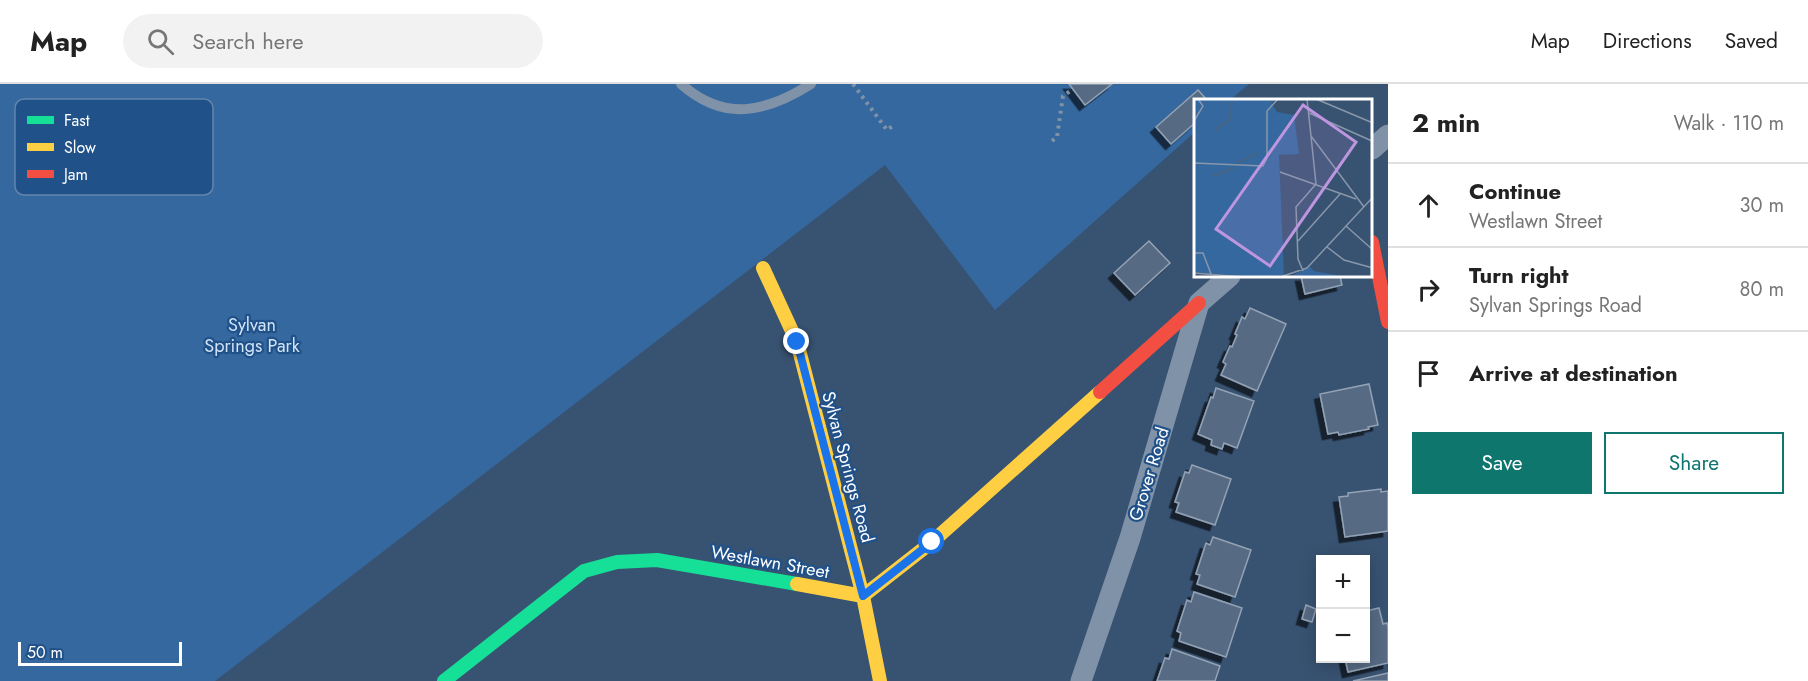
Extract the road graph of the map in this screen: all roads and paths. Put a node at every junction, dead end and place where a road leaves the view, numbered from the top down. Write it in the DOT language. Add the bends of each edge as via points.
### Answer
graph roads {
  1 [pos="681,84"];
  2 [pos="811,84"];
  3 [pos="853,84"];
  4 [pos="1073,89"];
  5 [pos="894,125"];
  6 [pos="1388,135"];
  7 [pos="1052,141"];
  8 [pos="1373,147"];
  9 [pos="1373,251"];
  10 [pos="763,268"];
  11 [pos="1228,278"];
  12 [pos="1199,303"];
  13 [pos="1388,322"];
  14 [pos="863,596"];
  15 [pos="444,681"];
  16 [pos="880,681"];
  17 [pos="1081,681"];
  1 -- 2 [label="lane" via="706,102 729,110 760,108"];
  3 -- 5 [label="path" via="887,130"];
  4 -- 7 [label="path" via="1063,96 1057,137"];
  6 -- 8 [label="street"];
  9 -- 13 [label="street"];
  10 -- 14 [label="street, Sylvan Springs Road" via="797,342"];
  11 -- 12 [label="street"];
  12 -- 14 [label="street" via="932,542"];
  12 -- 17 [label="street, Grover Road" via="1130,538"];
  14 -- 15 [label="street, Westlawn Street" via="657,561 617,562 584,571"];
  14 -- 16 [label="street, Sylvan Springs Road"];
}
